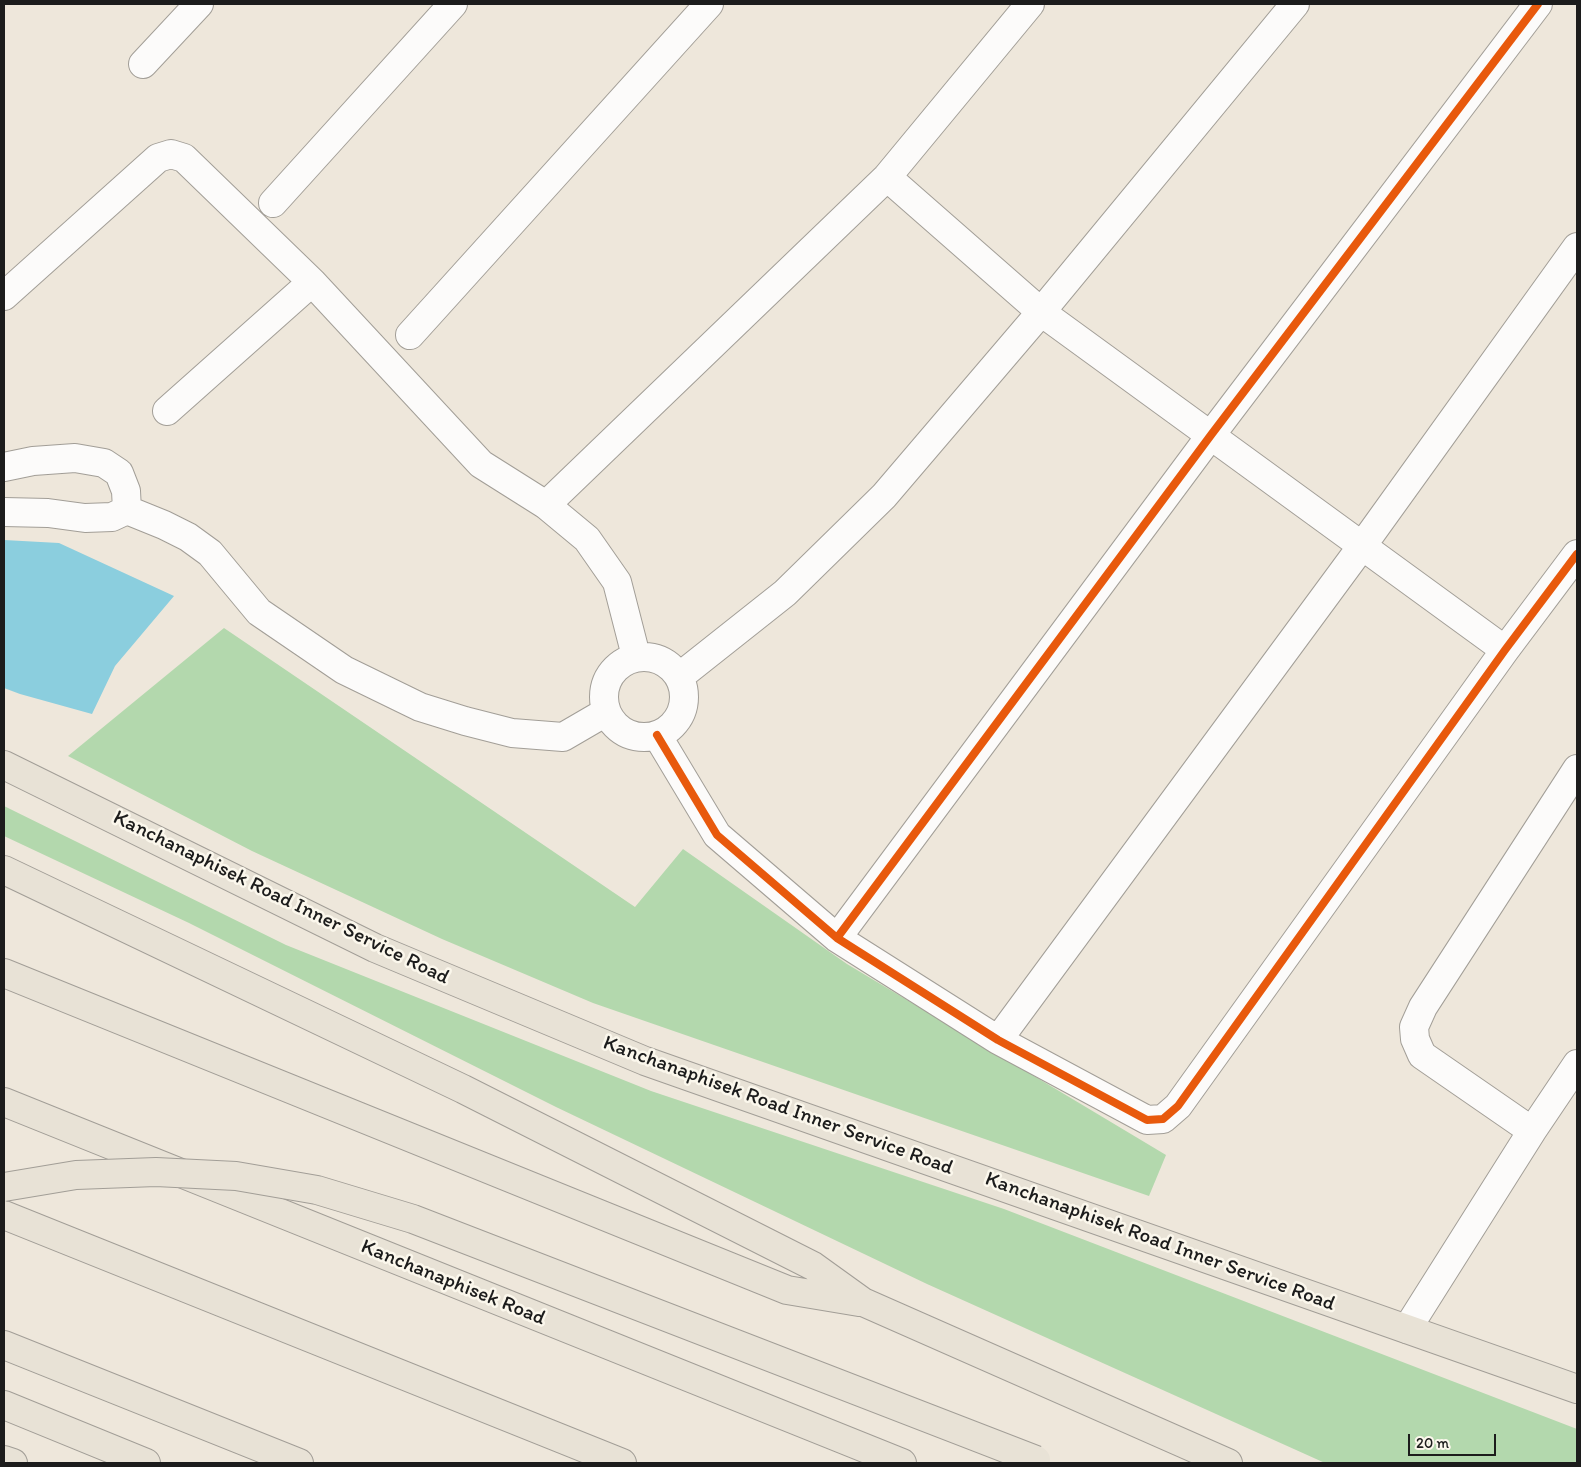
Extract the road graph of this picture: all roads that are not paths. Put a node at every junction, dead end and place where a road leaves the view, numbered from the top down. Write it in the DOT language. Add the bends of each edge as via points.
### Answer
graph roads {
  1 [pos="198,4"];
  2 [pos="453,4"];
  3 [pos="709,4"];
  4 [pos="1030,4"];
  5 [pos="1294,4"];
  6 [pos="1538,4"];
  7 [pos="143,64"];
  8 [pos="887,177"];
  9 [pos="273,203"];
  10 [pos="1577,247"];
  11 [pos="312,282"];
  12 [pos="4,296"];
  13 [pos="1040,312"];
  14 [pos="410,334"];
  15 [pos="167,411"];
  16 [pos="1211,435"];
  17 [pos="4,467"];
  18 [pos="546,506"];
  19 [pos="127,510"];
  20 [pos="4,512"];
  21 [pos="1362,546"];
  22 [pos="1577,554"];
  23 [pos="1505,650"];
  24 [pos="636,656"];
  25 [pos="679,677"];
  26 [pos="606,712"];
  27 [pos="657,735"];
  28 [pos="4,765"];
  29 [pos="1577,769"];
  30 [pos="4,870"];
  31 [pos="837,938"];
  32 [pos="4,973"];
  33 [pos="998,1040"];
  34 [pos="1577,1064"];
  35 [pos="4,1102"];
  36 [pos="1532,1131"];
  37 [pos="4,1187"];
  38 [pos="4,1215"];
  39 [pos="863,1302"];
  40 [pos="1407,1329"];
  41 [pos="4,1345"];
  42 [pos="1577,1389"];
  43 [pos="4,1405"];
  44 [pos="4,1460"];
  45 [pos="1040,1462"];
  46 [pos="13,1463"];
  47 [pos="146,1463"];
  48 [pos="299,1463"];
  49 [pos="622,1463"];
  50 [pos="902,1463"];
  51 [pos="1228,1463"];
  1 -- 7 [label="street"];
  2 -- 9 [label="street"];
  3 -- 14 [label="street"];
  4 -- 8 [label="street"];
  5 -- 13 [label="street"];
  6 -- 16 [label="street"];
  8 -- 13 [label="street"];
  8 -- 18 [label="street"];
  10 -- 21 [label="street"];
  11 -- 12 [label="street" via="184,158 171,154 158,158"];
  11 -- 15 [label="street"];
  11 -- 18 [label="street" via="481,464"];
  13 -- 16 [label="street"];
  13 -- 25 [label="street" via="884,496 786,592"];
  16 -- 21 [label="street"];
  16 -- 31 [label="street"];
  17 -- 19 [label="street" via="75,458 104,463 119,473 126,491"];
  18 -- 24 [label="street" via="587,540 617,582"];
  19 -- 20 [label="street" via="112,517 85,518"];
  19 -- 26 [label="street" via="188,536 210,553 259,612 344,670 420,707 512,733 563,736"];
  21 -- 23 [label="street"];
  21 -- 33 [label="street"];
  22 -- 23 [label="street"];
  23 -- 33 [label="street" via="1178,1106 1163,1119 1147,1120"];
  24 -- 25 [label="street" via="653,657 668,664"];
  24 -- 26 [label="street" via="620,664 608,677 604,694"];
  25 -- 27 [label="street" via="685,694 682,711 672,726"];
  26 -- 27 [label="street" via="614,725 627,734 642,738"];
  27 -- 31 [label="street" via="717,835"];
  28 -- 40 [label="main road, Kanchanaphisek Road Inner Service Road" via="375,948 645,1061"];
  29 -- 36 [label="street" via="1422,1007 1414,1026 1414,1038 1422,1055"];
  30 -- 39 [label="main road" via="463,1089 813,1266"];
  31 -- 33 [label="street"];
  32 -- 39 [label="main road" via="787,1290"];
  34 -- 36 [label="street"];
  35 -- 50 [label="main road, Kanchanaphisek Road"];
  36 -- 40 [label="street"];
  37 -- 45 [label="main road, bridge" via="76,1175 156,1172 236,1176 317,1190 413,1220"];
  38 -- 49 [label="main road"];
  39 -- 51 [label="main road"];
  40 -- 42 [label="main road, Kanchanaphisek Road Inner Service Road"];
  41 -- 48 [label="main road"];
  43 -- 47 [label="main road"];
  44 -- 46 [label="main road"];
}
